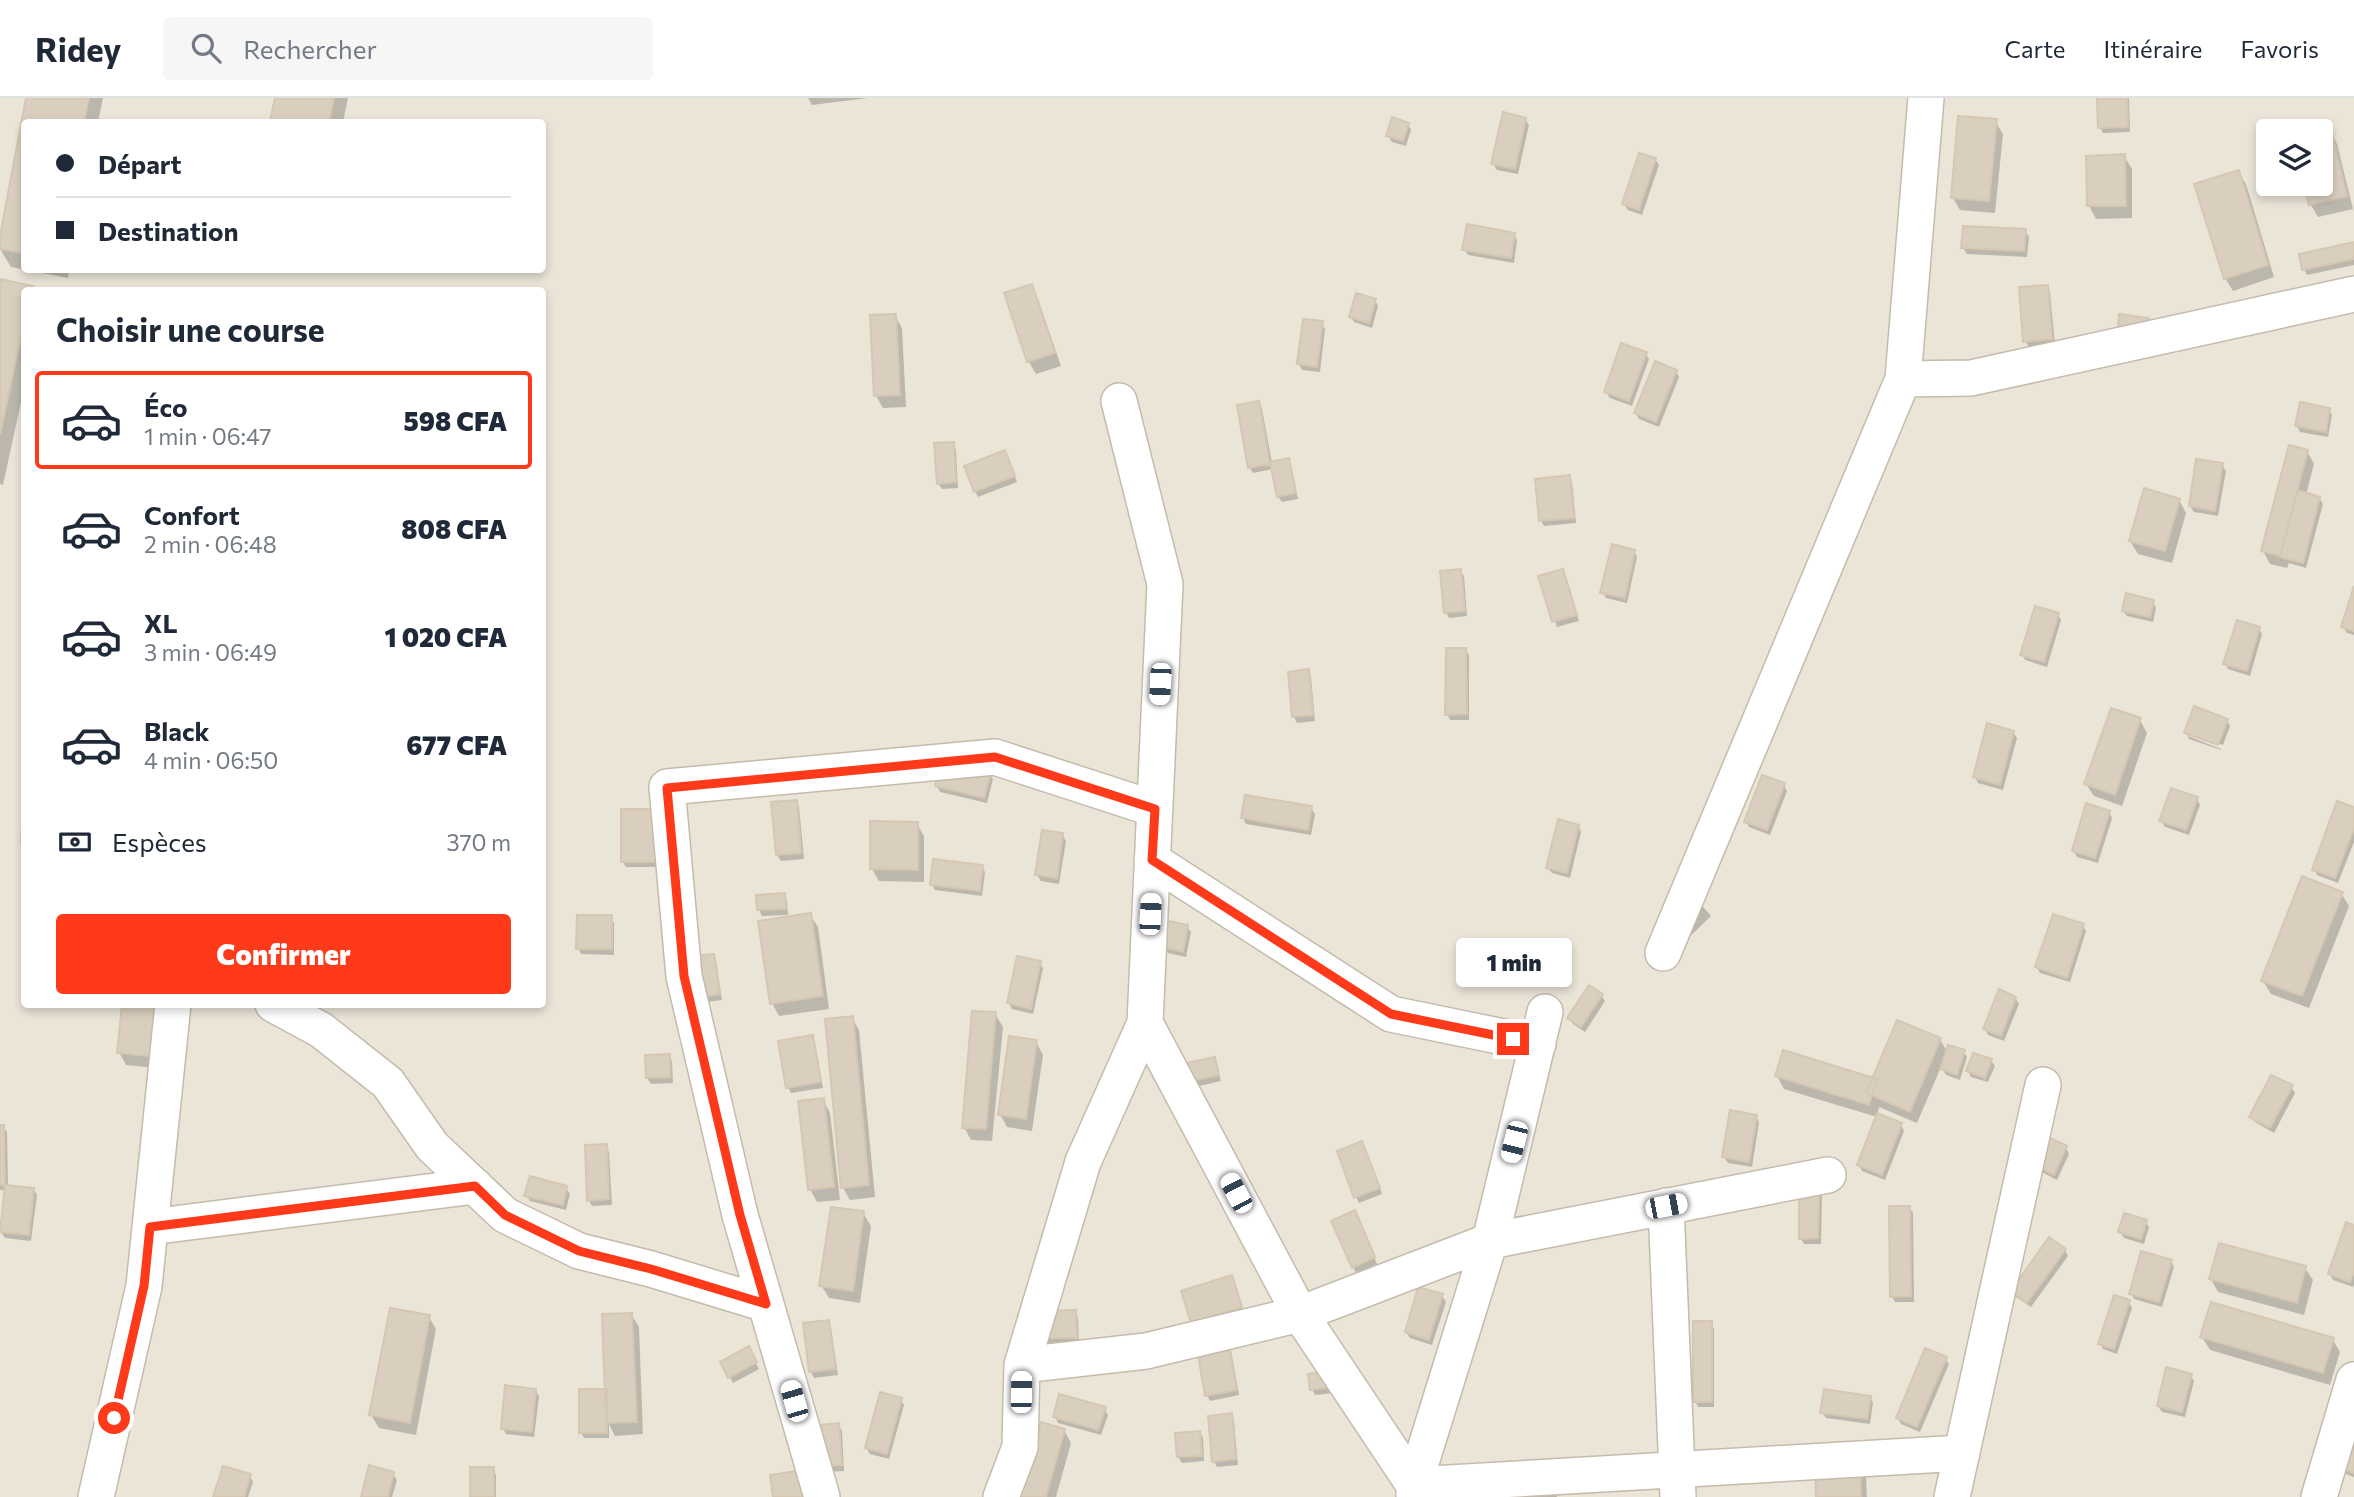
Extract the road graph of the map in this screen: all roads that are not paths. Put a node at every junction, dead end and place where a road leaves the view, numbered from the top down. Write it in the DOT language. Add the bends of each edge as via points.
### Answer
graph roads {
  1 [pos="1926,98"];
  2 [pos="2354,294"];
  3 [pos="1903,379"];
  4 [pos="1119,401"];
  5 [pos="1155,809"];
  6 [pos="1152,860"];
  7 [pos="1663,953"];
  8 [pos="173,1008"];
  9 [pos="280,1008"];
  10 [pos="1145,1023"];
  11 [pos="2043,1085"];
  12 [pos="1828,1175"];
  13 [pos="475,1186"];
  14 [pos="1666,1206"];
  15 [pos="150,1227"];
  16 [pos="1490,1241"];
  17 [pos="766,1304"];
  18 [pos="1300,1314"];
  19 [pos="1022,1365"];
  20 [pos="2354,1380"];
  21 [pos="1962,1453"];
  22 [pos="1677,1483"];
  23 [pos="1414,1491"];
  24 [pos="96,1497"];
  25 [pos="822,1497"];
  26 [pos="1001,1497"];
  27 [pos="1952,1497"];
  28 [pos="2319,1497"];
  1 -- 3 [label="street"];
  2 -- 3 [label="street" via="1971,378"];
  3 -- 7 [label="street"];
  4 -- 5 [label="street" via="1165,584"];
  5 -- 6 [label="street"];
  5 -- 17 [label="street" via="995,757 667,788 684,976 740,1215"];
  6 -- 10 [label="street"];
  6 -- 16 [label="street" via="1391,1014 1542,1028"];
  8 -- 15 [label="street"];
  9 -- 13 [label="street" via="321,1030 388,1083 432,1146"];
  10 -- 18 [label="street"];
  10 -- 19 [label="street" via="1083,1162"];
  11 -- 21 [label="street"];
  12 -- 14 [label="street"];
  13 -- 15 [label="street"];
  13 -- 17 [label="street" via="505,1215 579,1251"];
  14 -- 16 [label="street"];
  14 -- 22 [label="street"];
  15 -- 24 [label="street" via="144,1286"];
  16 -- 18 [label="street"];
  16 -- 23 [label="street"];
  17 -- 25 [label="street"];
  18 -- 19 [label="street" via="1146,1351"];
  18 -- 23 [label="street"];
  19 -- 26 [label="street" via="1020,1447"];
  20 -- 28 [label="street"];
  21 -- 22 [label="street"];
  21 -- 27 [label="street"];
  22 -- 23 [label="street"];
}
